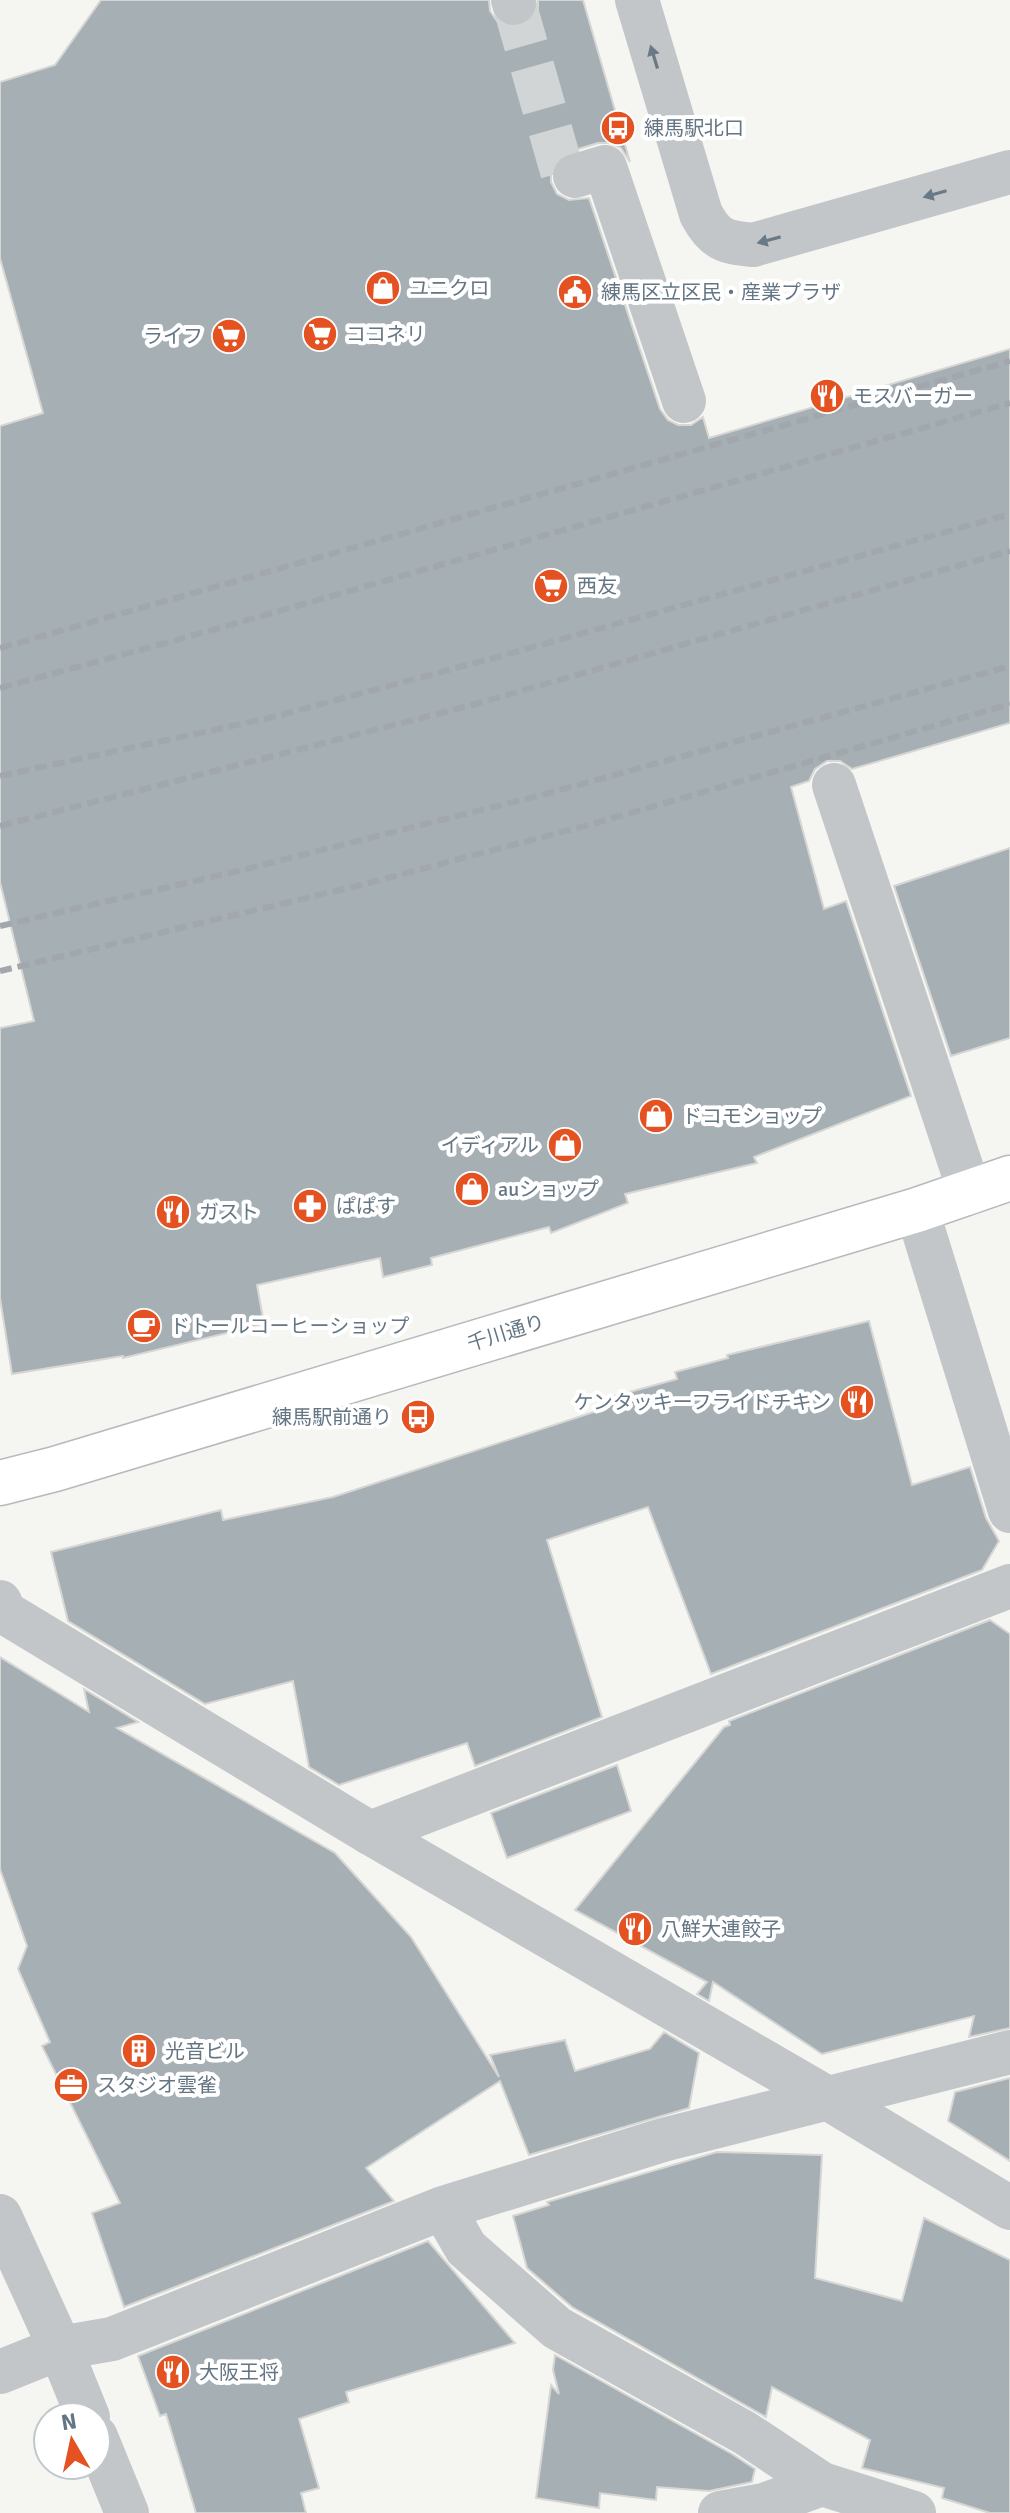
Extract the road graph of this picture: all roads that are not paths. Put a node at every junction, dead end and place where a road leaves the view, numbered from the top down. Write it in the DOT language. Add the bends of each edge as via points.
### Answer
graph roads {
  1 [pos="637,0"];
  2 [pos="1010,172"];
  3 [pos="575,176"];
  4 [pos="686,401"];
  5 [pos="834,785"];
  6 [pos="1010,1178"];
  7 [pos="970,1193"];
  8 [pos="917,1210"];
  9 [pos="0,1483"];
  10 [pos="1010,1511"];
  11 [pos="1010,1586"];
  12 [pos="0,1602"];
  13 [pos="370,1833"];
  14 [pos="1010,2052"];
  15 [pos="829,2099"];
  16 [pos="443,2208"];
  17 [pos="1010,2208"];
  18 [pos="0,2216"];
  19 [pos="60,2348"];
  20 [pos="0,2372"];
  21 [pos="82,2401"];
  22 [pos="112,2476"];
  23 [pos="822,2484"];
  24 [pos="127,2513"];
  25 [pos="720,2513"];
  26 [pos="914,2513"];
  2 -- 1 [label="street, one-way" via="753,245 729,243 711,232 701,214"];
  3 -- 4 [label="street" via="605,167"];
  5 -- 7 [label="street"];
  6 -- 7 [label="main road, 千川通り"];
  7 -- 8 [label="main road, 千川通り"];
  8 -- 9 [label="main road, 千川通り"];
  8 -- 10 [label="street"];
  11 -- 13 [label="street"];
  12 -- 13 [label="street" via="4,1612"];
  13 -- 15 [label="street"];
  14 -- 15 [label="street"];
  15 -- 16 [label="street" via="663,2140"];
  15 -- 17 [label="street"];
  16 -- 19 [label="street" via="112,2339"];
  16 -- 23 [label="street" via="466,2248 557,2328 745,2433"];
  18 -- 19 [label="street"];
  19 -- 20 [label="street"];
  19 -- 21 [label="street"];
  22 -- 24 [label="street"];
  23 -- 25 [label="street" via="764,2505"];
  23 -- 26 [label="street"];
}
